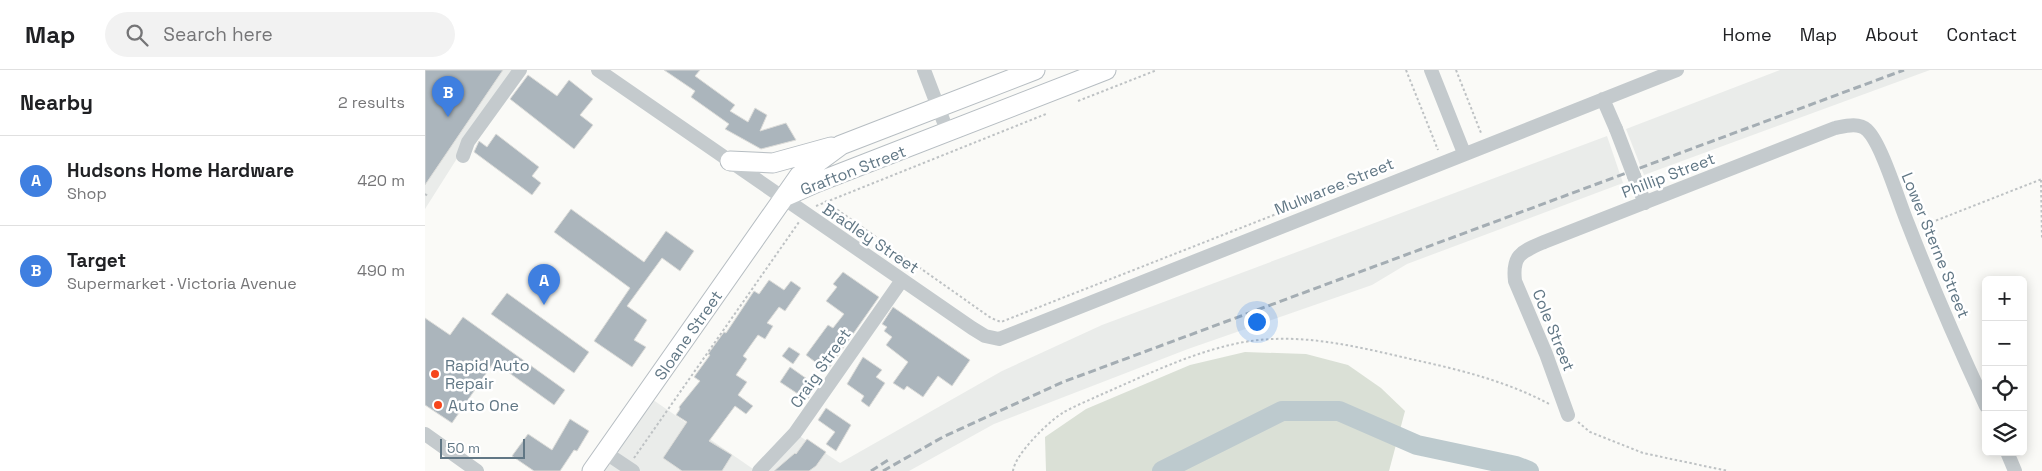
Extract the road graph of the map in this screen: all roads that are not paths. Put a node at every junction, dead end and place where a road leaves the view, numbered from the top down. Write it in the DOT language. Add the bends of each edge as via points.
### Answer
graph roads {
  1 [pos="521,70"];
  2 [pos="598,70"];
  3 [pos="924,70"];
  4 [pos="1035,70"];
  5 [pos="1106,70"];
  6 [pos="1431,70"];
  7 [pos="1677,70"];
  8 [pos="1603,99"];
  9 [pos="939,108"];
  10 [pos="1835,128"];
  11 [pos="949,133"];
  12 [pos="841,145"];
  13 [pos="1462,148"];
  14 [pos="463,156"];
  15 [pos="730,161"];
  16 [pos="784,198"];
  17 [pos="1645,203"];
  18 [pos="1517,257"];
  19 [pos="902,280"];
  20 [pos="1005,336"];
  21 [pos="1982,397"];
  22 [pos="1568,415"];
  23 [pos="425,434"];
  24 [pos="606,452"];
  25 [pos="2009,456"];
  26 [pos="632,467"];
  27 [pos="477,471"];
  28 [pos="592,471"];
  29 [pos="759,471"];
  30 [pos="2015,471"];
  1 -- 14 [label="street" via="468,142"];
  2 -- 15 [label="street, Bradley Street"];
  3 -- 9 [label="street"];
  4 -- 9 [label="street, Grafton Street"];
  5 -- 11 [label="street, Grafton Street"];
  6 -- 13 [label="street"];
  7 -- 8 [label="street, Mulwaree Street"];
  8 -- 13 [label="street, Mulwaree Street"];
  8 -- 17 [label="street, bridge"];
  9 -- 11 [label="street"];
  9 -- 12 [label="street, Grafton Street"];
  10 -- 17 [label="street, Phillip Street"];
  10 -- 21 [label="street, Lower Sterne Street" via="1859,125 1867,129 1879,148 1910,230"];
  11 -- 16 [label="street, Grafton Street"];
  12 -- 15 [label="street" via="773,163"];
  12 -- 16 [label="street, Grafton Street" via="799,176"];
  13 -- 20 [label="street, Mulwaree Street"];
  15 -- 16 [label="street, Bradley Street"];
  16 -- 19 [label="street, Bradley Street"];
  16 -- 24 [label="street, Sloane Street"];
  17 -- 18 [label="street, Phillip Street" via="1543,242"];
  18 -- 22 [label="street, Cole Street" via="1515,282"];
  19 -- 20 [label="street, Bradley Street" via="985,336 999,339"];
  19 -- 29 [label="street, Craig Street" via="795,433"];
  23 -- 27 [label="street"];
  24 -- 26 [label="street"];
  24 -- 28 [label="street, Sloane Street"];
  25 -- 30 [label="street"];
}
